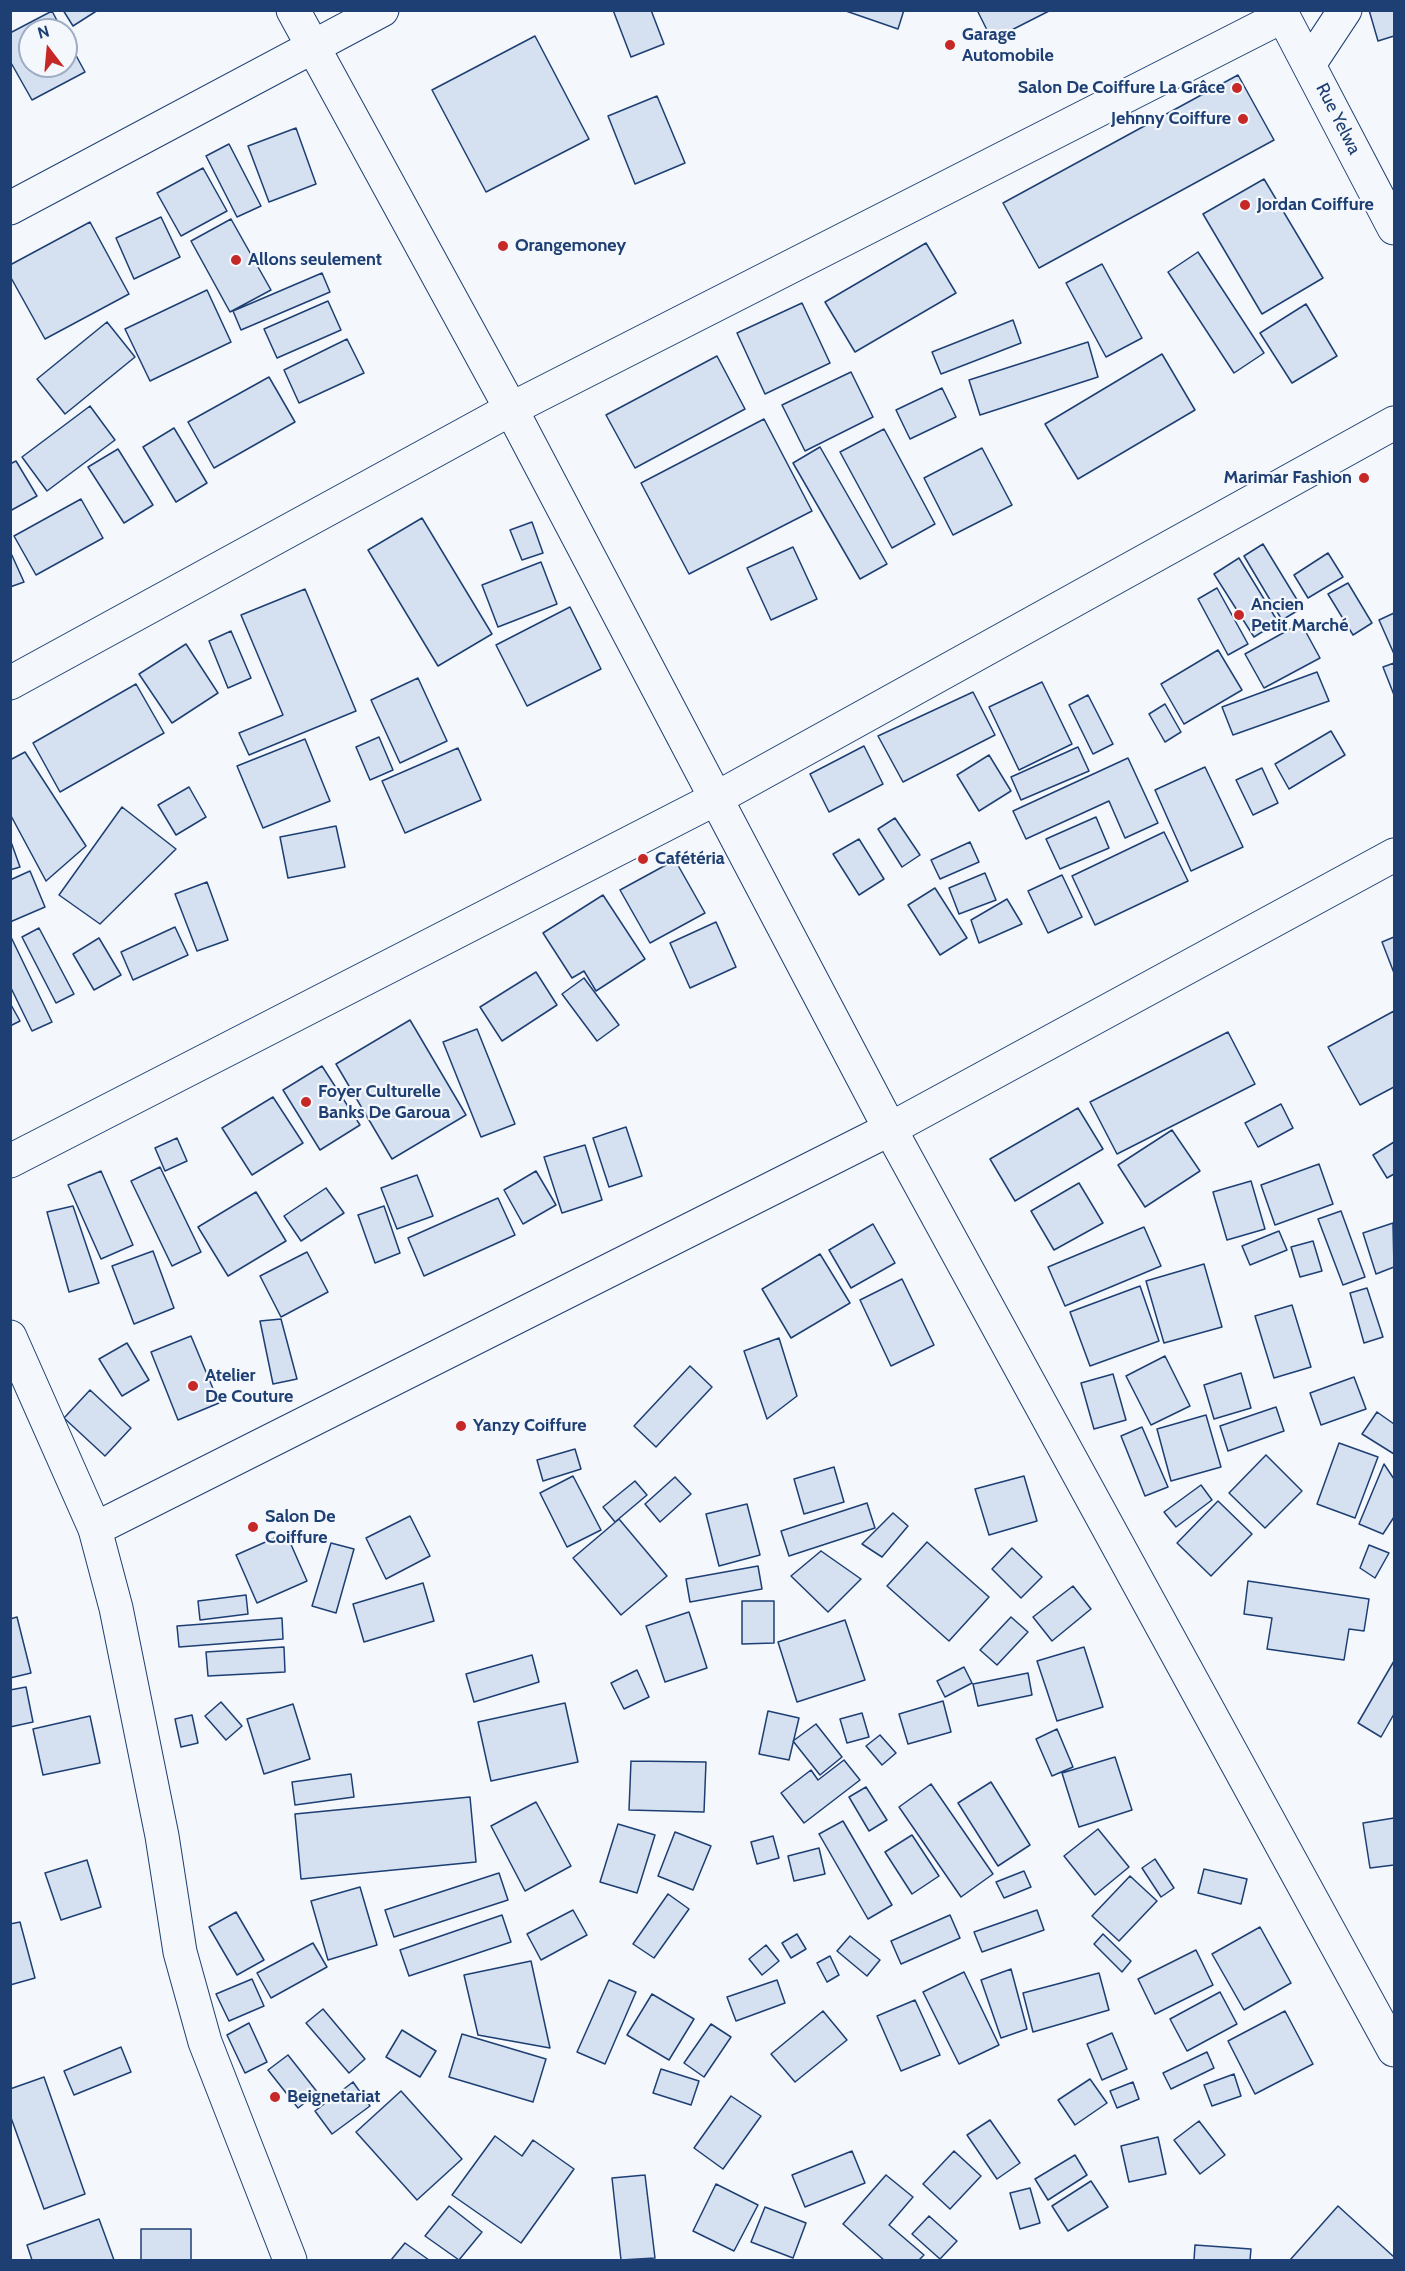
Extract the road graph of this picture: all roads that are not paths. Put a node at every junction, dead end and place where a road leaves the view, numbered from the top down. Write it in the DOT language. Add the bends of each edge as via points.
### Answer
graph roads {
  1 [pos="293,10"];
  2 [pos="382,10"];
  3 [pos="1345,10"];
  4 [pos="1281,13"];
  5 [pos="312,46"];
  6 [pos="1310,63"];
  7 [pos="10,208"];
  8 [pos="1395,228"];
  9 [pos="511,409"];
  10 [pos="1395,423"];
  11 [pos="10,683"];
  12 [pos="715,799"];
  13 [pos="1395,855"];
  14 [pos="890,1128"];
  15 [pos="10,1161"];
  16 [pos="10,1337"];
  17 [pos="95,1529"];
  18 [pos="1395,2050"];
  19 [pos="290,2260"];
  1 -- 5 [label="street"];
  2 -- 5 [label="street"];
  3 -- 6 [label="street"];
  4 -- 6 [label="street, Rue Yelwa"];
  4 -- 9 [label="street"];
  5 -- 7 [label="street"];
  5 -- 9 [label="street"];
  6 -- 8 [label="street, Rue Yelwa"];
  9 -- 11 [label="street"];
  9 -- 12 [label="street"];
  10 -- 12 [label="street"];
  12 -- 14 [label="street"];
  12 -- 15 [label="street"];
  13 -- 14 [label="street"];
  14 -- 17 [label="street"];
  14 -- 18 [label="street"];
  16 -- 17 [label="street"];
  17 -- 19 [label="street" via="116,1608 162,1836 180,1952 205,2042"];
}
